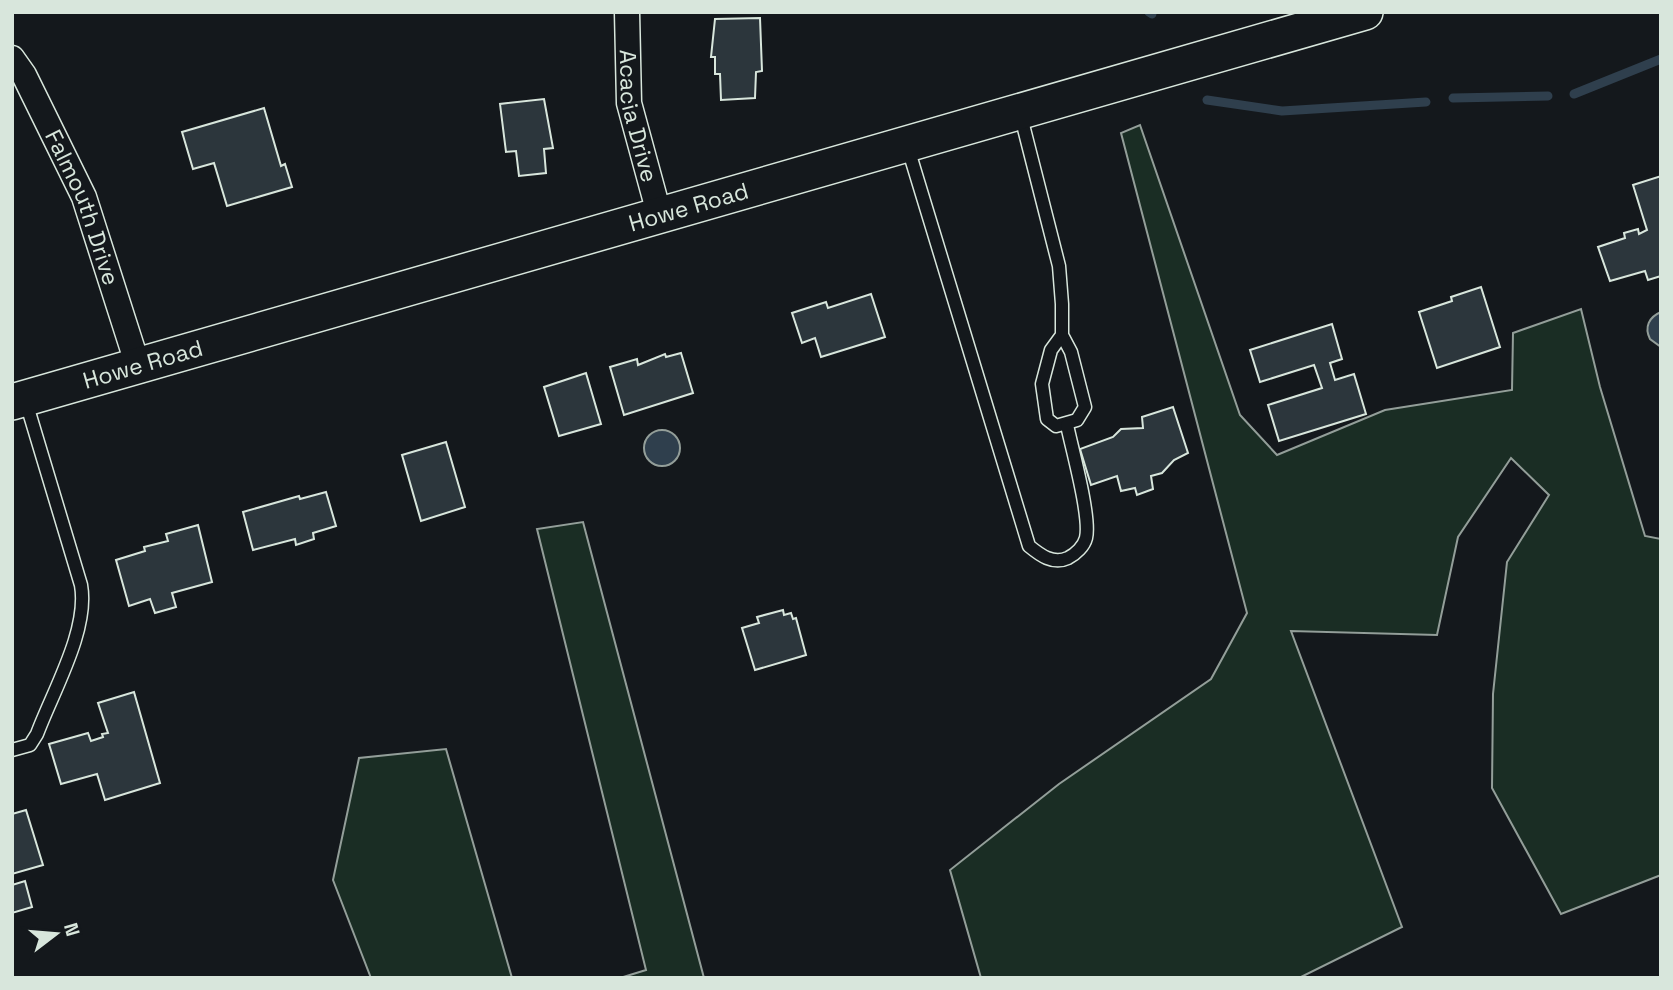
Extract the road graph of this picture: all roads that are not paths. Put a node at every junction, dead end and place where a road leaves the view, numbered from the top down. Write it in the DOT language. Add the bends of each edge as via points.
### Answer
graph roads {
  1 [pos="627,12"];
  2 [pos="1365,12"];
  3 [pos="12,58"];
  4 [pos="1020,113"];
  5 [pos="907,145"];
  6 [pos="660,217"];
  7 [pos="1062,335"];
  8 [pos="138,366"];
  9 [pos="19,400"];
  10 [pos="1067,425"];
  11 [pos="12,750"];
  1 -- 6 [label="street, Acacia Drive" via="629,103"];
  2 -- 4 [label="street, Howe Road"];
  3 -- 8 [label="street, Falmouth Drive" via="84,197"];
  4 -- 5 [label="street, Howe Road"];
  4 -- 7 [label="lane" via="1059,266"];
  5 -- 6 [label="street, Howe Road"];
  5 -- 10 [label="lane" via="1023,527 1030,546 1055,560 1077,552 1086,539"];
  6 -- 8 [label="street, Howe Road"];
  7 -- 10 [label="lane" via="1071,352 1084,407 1077,420"];
  7 -- 10 [label="lane" via="1051,349 1042,384 1047,419 1056,426"];
  8 -- 9 [label="street, Howe Road"];
  9 -- 11 [label="lane" via="84,605 37,734 30,745"];
}
